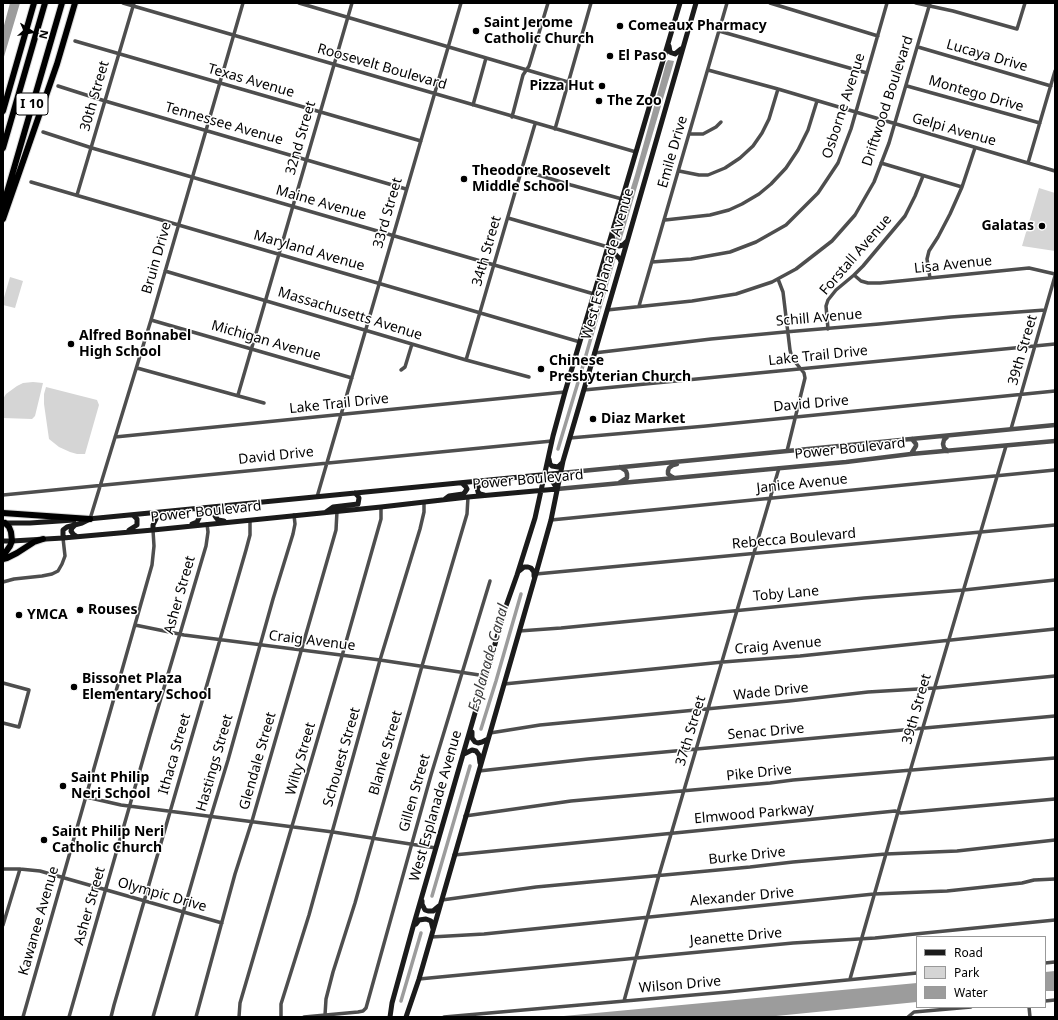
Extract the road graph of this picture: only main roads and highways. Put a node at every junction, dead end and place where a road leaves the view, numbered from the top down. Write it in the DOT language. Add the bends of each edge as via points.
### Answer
graph roads {
  1 [pos="34,3"];
  2 [pos="46,3"];
  3 [pos="62,3"];
  4 [pos="74,3"];
  5 [pos="680,3"];
  6 [pos="694,3"];
  7 [pos="672,31"];
  8 [pos="682,48"];
  9 [pos="3,111"];
  10 [pos="3,148"];
  11 [pos="3,206"];
  12 [pos="3,218"];
  13 [pos="611,234"];
  14 [pos="628,239"];
  15 [pos="604,260"];
  16 [pos="621,263"];
  17 [pos="549,454"];
  18 [pos="563,461"];
  19 [pos="561,473"];
  20 [pos="545,475"];
  21 [pos="487,480"];
  22 [pos="462,483"];
  23 [pos="557,489"];
  24 [pos="541,491"];
  25 [pos="355,493"];
  26 [pos="486,496"];
  27 [pos="444,500"];
  28 [pos="229,506"];
  29 [pos="198,509"];
  30 [pos="325,512"];
  31 [pos="3,513"];
  32 [pos="161,513"];
  33 [pos="133,515"];
  34 [pos="90,519"];
  35 [pos="227,522"];
  36 [pos="4,523"];
  37 [pos="75,525"];
  38 [pos="190,526"];
  39 [pos="153,530"];
  40 [pos="126,532"];
  41 [pos="76,536"];
  42 [pos="63,538"];
  43 [pos="43,539"];
  44 [pos="3,541"];
  45 [pos="12,541"];
  46 [pos="3,556"];
  47 [pos="3,559"];
  48 [pos="519,571"];
  49 [pos="533,583"];
  50 [pos="472,725"];
  51 [pos="488,740"];
  52 [pos="464,754"];
  53 [pos="479,768"];
  54 [pos="422,898"];
  55 [pos="441,903"];
  56 [pos="413,927"];
  57 [pos="433,930"];
  58 [pos="390,1017"];
  59 [pos="406,1017"];
  1 -- 9 [label="highway"];
  2 -- 10 [label="highway, I 10"];
  3 -- 11 [label="highway, I 10"];
  4 -- 12 [label="highway" via="57,64"];
  5 -- 7 [label="main road, West Esplanade Avenue"];
  6 -- 8 [label="main road, West Esplanade Avenue"];
  7 -- 8 [label="main road" via="670,52 675,54"];
  7 -- 13 [label="main road, West Esplanade Avenue"];
  8 -- 14 [label="main road, West Esplanade Avenue"];
  13 -- 14 [label="main road" via="615,244 620,246"];
  13 -- 15 [label="main road, West Esplanade Avenue"];
  14 -- 16 [label="main road, West Esplanade Avenue"];
  15 -- 16 [label="main road" via="608,255 615,254"];
  15 -- 17 [label="main road, West Esplanade Avenue"];
  16 -- 18 [label="main road, West Esplanade Avenue"];
  17 -- 18 [label="main road" via="552,466 558,467"];
  17 -- 20 [label="main road, West Esplanade Avenue"];
  18 -- 19 [label="main road, West Esplanade Avenue"];
  19 -- 20 [label="main road, Power Boulevard"];
  19 -- 23 [label="main road, West Esplanade Avenue"];
  20 -- 21 [label="main road, Power Boulevard"];
  20 -- 23 [label="main road" via="550,477"];
  20 -- 24 [label="main road, West Esplanade Avenue"];
  21 -- 22 [label="main road, Power Boulevard"];
  21 -- 26 [label="main road" via="477,488 480,494"];
  22 -- 25 [label="main road, Power Boulevard"];
  22 -- 27 [label="main road" via="467,489 463,494 449,496"];
  23 -- 24 [label="main road, Power Boulevard"];
  23 -- 49 [label="main road, West Esplanade Avenue"];
  24 -- 26 [label="main road, Power Boulevard"];
  24 -- 48 [label="main road, West Esplanade Avenue"];
  25 -- 28 [label="main road, Power Boulevard"];
  25 -- 30 [label="main road" via="359,498 358,504 333,507"];
  26 -- 27 [label="main road, Power Boulevard"];
  27 -- 30 [label="main road, Power Boulevard"];
  28 -- 29 [label="main road, Power Boulevard"];
  28 -- 35 [label="main road" via="215,513 218,520"];
  29 -- 32 [label="main road, Power Boulevard"];
  29 -- 38 [label="main road" via="200,518"];
  30 -- 35 [label="main road, Power Boulevard"];
  31 -- 34 [label="highway"];
  32 -- 33 [label="main road, Power Boulevard"];
  32 -- 39 [label="main road" via="157,516"];
  33 -- 34 [label="main road, Power Boulevard"];
  33 -- 40 [label="main road" via="137,519 137,525"];
  34 -- 36 [label="main road, Power Boulevard"];
  34 -- 37 [label="main road"];
  35 -- 38 [label="main road, Power Boulevard"];
  36 -- 45 [label="highway" via="9,527"];
  37 -- 41 [label="main road" via="71,531"];
  37 -- 42 [label="main road" via="67,526 63,530"];
  38 -- 39 [label="main road, Power Boulevard"];
  39 -- 40 [label="main road, Power Boulevard"];
  40 -- 41 [label="main road, Power Boulevard"];
  41 -- 42 [label="main road, Power Boulevard"];
  42 -- 43 [label="main road, Power Boulevard"];
  43 -- 45 [label="main road, Power Boulevard"];
  43 -- 47 [label="highway"];
  44 -- 45 [label="main road, Power Boulevard"];
  45 -- 46 [label="highway"];
  48 -- 49 [label="main road" via="524,567 531,568 534,572"];
  48 -- 50 [label="main road, West Esplanade Avenue" via="506,606"];
  49 -- 51 [label="main road, West Esplanade Avenue"];
  50 -- 51 [label="main road" via="472,738 475,742"];
  50 -- 52 [label="main road, West Esplanade Avenue"];
  51 -- 53 [label="main road, West Esplanade Avenue"];
  52 -- 53 [label="main road" via="476,751 479,755"];
  52 -- 54 [label="main road, West Esplanade Avenue"];
  53 -- 55 [label="main road, West Esplanade Avenue"];
  54 -- 55 [label="main road" via="422,904 428,911 433,911"];
  54 -- 56 [label="main road, West Esplanade Avenue"];
  55 -- 57 [label="main road, West Esplanade Avenue"];
  56 -- 57 [label="main road" via="419,920 426,919 431,921"];
  56 -- 58 [label="main road, West Esplanade Avenue"];
  57 -- 59 [label="main road, West Esplanade Avenue"];
}
